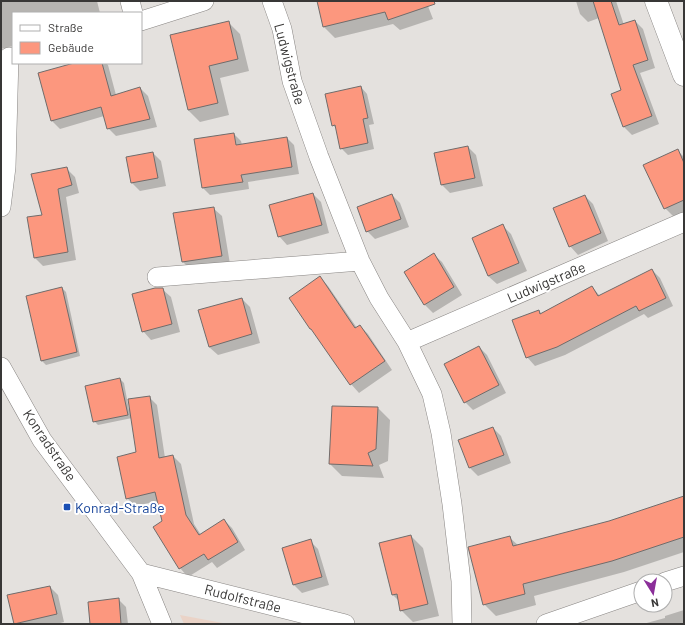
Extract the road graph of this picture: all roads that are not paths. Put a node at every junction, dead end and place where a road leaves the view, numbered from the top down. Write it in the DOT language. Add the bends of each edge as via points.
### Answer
graph roads {
  1 [pos="130,1"];
  2 [pos="204,1"];
  3 [pos="272,1"];
  4 [pos="656,1"];
  5 [pos="133,12"];
  6 [pos="142,21"];
  7 [pos="8,57"];
  8 [pos="684,75"];
  9 [pos="1,207"];
  10 [pos="684,222"];
  11 [pos="360,261"];
  12 [pos="157,277"];
  13 [pos="408,342"];
  14 [pos="1,366"];
  15 [pos="141,573"];
  16 [pos="684,576"];
  17 [pos="673,579"];
  18 [pos="633,594"];
  19 [pos="162,624"];
  20 [pos="345,624"];
  21 [pos="462,624"];
  22 [pos="546,624"];
  1 -- 5 [label="street"];
  2 -- 6 [label="street"];
  3 -- 11 [label="street, Ludwigstraße" via="282,29 292,81"];
  4 -- 8 [label="street"];
  7 -- 9 [label="street" via="6,166"];
  10 -- 13 [label="street, Ludwigstraße"];
  11 -- 12 [label="street"];
  11 -- 13 [label="street, Ludwigstraße" via="379,298"];
  13 -- 21 [label="street, Ludwigstraße" via="432,394 441,432 462,581"];
  14 -- 15 [label="street, Konradstraße" via="42,440"];
  15 -- 19 [label="street, Konradstraße"];
  15 -- 20 [label="street, Rudolfstraße"];
  16 -- 17 [label="street"];
  18 -- 22 [label="street"];
}
